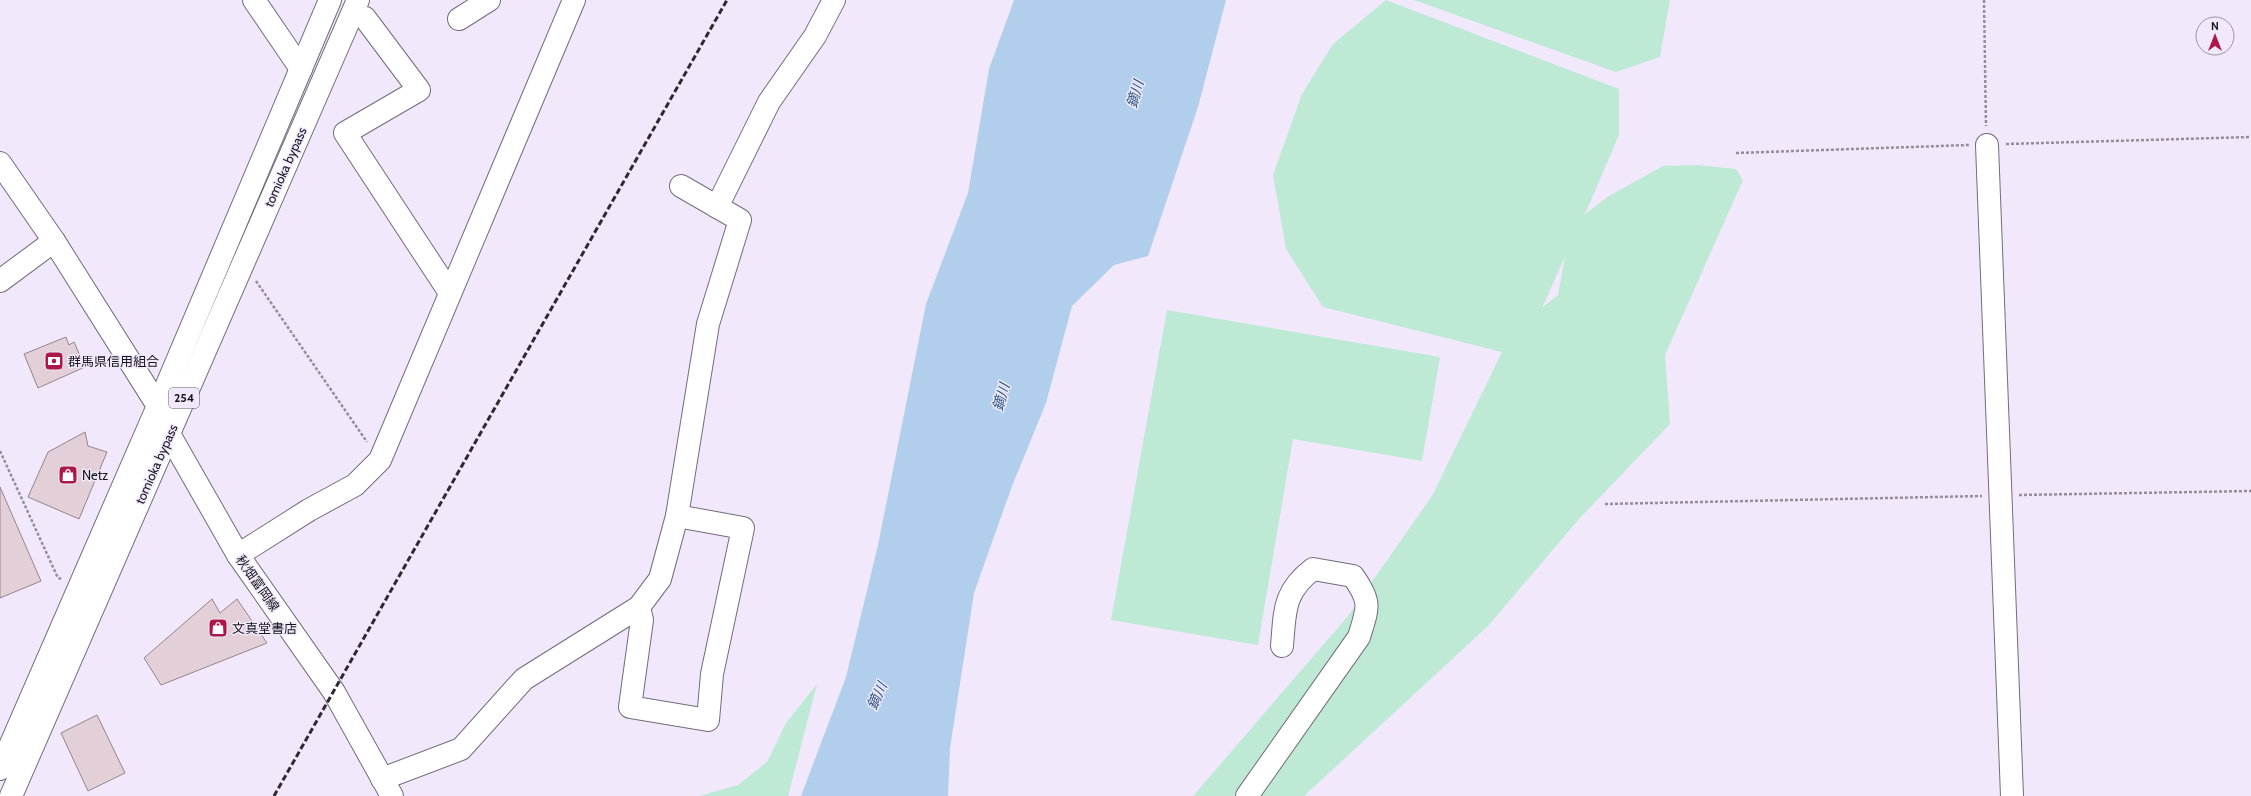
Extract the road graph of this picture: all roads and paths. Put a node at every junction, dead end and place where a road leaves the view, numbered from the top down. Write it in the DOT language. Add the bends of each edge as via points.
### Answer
graph roads {
  1 [pos="254,0"];
  2 [pos="330,0"];
  3 [pos="489,0"];
  4 [pos="574,0"];
  5 [pos="834,0"];
  6 [pos="1984,0"];
  7 [pos="362,9"];
  8 [pos="459,19"];
  9 [pos="301,69"];
  10 [pos="2251,137"];
  11 [pos="1987,145"];
  12 [pos="1736,153"];
  13 [pos="0,163"];
  14 [pos="682,186"];
  15 [pos="717,207"];
  16 [pos="54,241"];
  17 [pos="241,267"];
  18 [pos="0,281"];
  19 [pos="450,293"];
  20 [pos="158,406"];
  21 [pos="169,434"];
  22 [pos="0,451"];
  23 [pos="380,460"];
  24 [pos="2251,491"];
  25 [pos="2000,495"];
  26 [pos="1605,504"];
  27 [pos="677,516"];
  28 [pos="238,555"];
  29 [pos="79,587"];
  30 [pos="638,607"];
  31 [pos="1282,646"];
  32 [pos="0,769"];
  33 [pos="387,787"];
  34 [pos="11,796"];
  35 [pos="1247,796"];
  36 [pos="2012,796"];
  1 -- 9 [label="main road"];
  2 -- 9 [label="main road, tomioka bypass / 254"];
  3 -- 8 [label="main road"];
  4 -- 19 [label="main road"];
  5 -- 15 [label="main road" via="815,36 769,102"];
  6 -- 11 [label="path"];
  7 -- 17 [label="main road, tomioka bypass / 254"];
  7 -- 19 [label="main road" via="419,90 344,133"];
  9 -- 20 [label="main road, tomioka bypass / 254"];
  10 -- 11 [label="path"];
  11 -- 12 [label="path"];
  11 -- 25 [label="main road"];
  13 -- 16 [label="main road, 秋畑富岡線"];
  14 -- 15 [label="main road"];
  15 -- 27 [label="main road" via="740,220 708,324"];
  16 -- 18 [label="main road"];
  16 -- 20 [label="main road, 秋畑富岡線"];
  17 -- 21 [label="main road, tomioka bypass / 254"];
  17 -- 23 [label="path" via="259,284"];
  19 -- 23 [label="main road"];
  20 -- 21 [label="main road, 秋畑富岡線"];
  20 -- 29 [label="main road, tomioka bypass / 254"];
  21 -- 28 [label="main road, 秋畑富岡線"];
  21 -- 34 [label="main road, tomioka bypass / 254"];
  22 -- 29 [label="path" via="58,578"];
  23 -- 28 [label="main road" via="355,485 309,510"];
  24 -- 25 [label="path"];
  25 -- 26 [label="path"];
  25 -- 36 [label="main road"];
  27 -- 30 [label="main road" via="660,579"];
  27 -- 30 [label="main road" via="743,528 712,674 708,720 630,707 642,620"];
  28 -- 33 [label="main road, 秋畑富岡線" via="334,692"];
  29 -- 32 [label="main road, tomioka bypass / 254"];
  30 -- 33 [label="main road" via="524,679 461,749"];
  31 -- 35 [label="main road" via="1286,602 1298,580 1313,570 1353,576 1365,592 1368,607 1359,637"];
}
